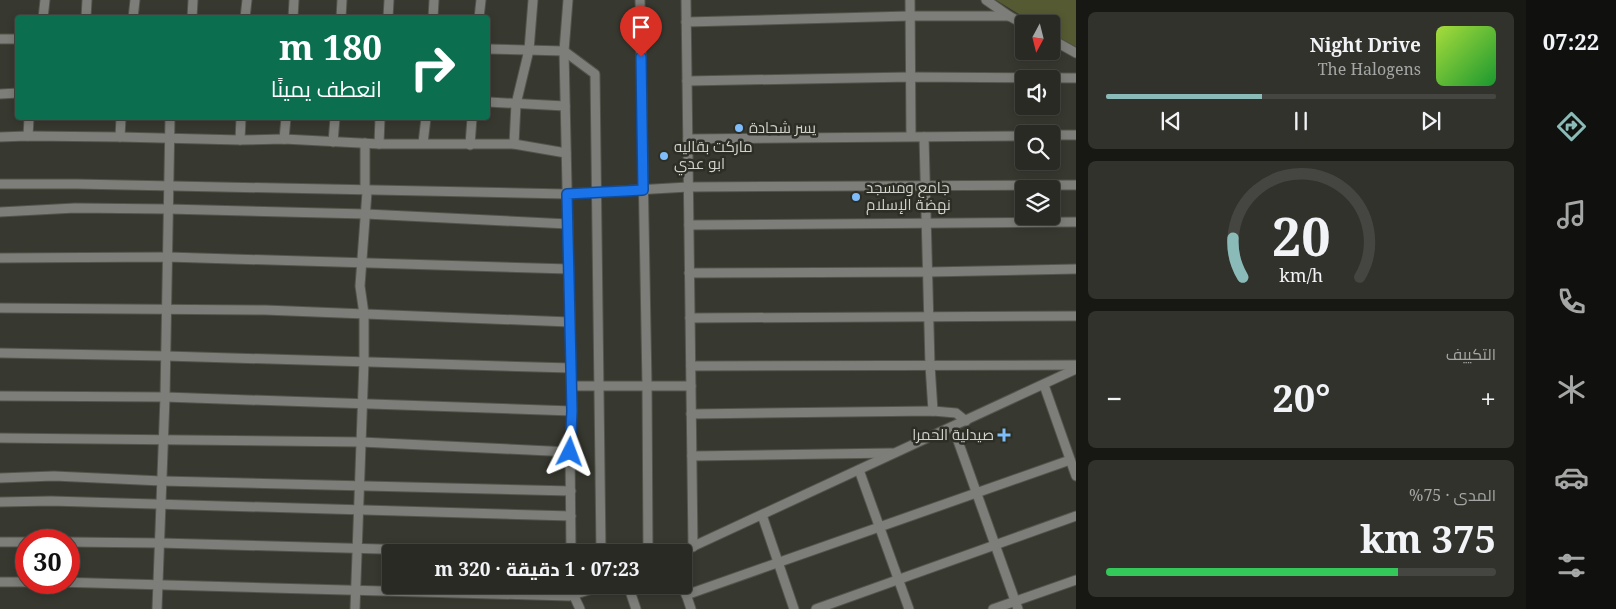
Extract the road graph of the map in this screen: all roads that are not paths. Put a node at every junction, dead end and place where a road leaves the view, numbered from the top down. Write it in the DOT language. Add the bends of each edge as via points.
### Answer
graph roads {
  1 [pos="44,0"];
  2 [pos="87,0"];
  3 [pos="135,0"];
  4 [pos="193,0"];
  5 [pos="247,0"];
  6 [pos="294,0"];
  7 [pos="342,0"];
  8 [pos="389,0"];
  9 [pos="434,0"];
  10 [pos="481,0"];
  11 [pos="532,0"];
  12 [pos="568,0"];
  13 [pos="640,0"];
  14 [pos="686,0"];
  15 [pos="910,0"];
  16 [pos="986,0"];
  17 [pos="43,15"];
  18 [pos="86,15"];
  19 [pos="133,15"];
  20 [pos="192,15"];
  21 [pos="245,15"];
  22 [pos="293,15"];
  23 [pos="341,15"];
  24 [pos="388,15"];
  25 [pos="433,15"];
  26 [pos="479,15"];
  27 [pos="910,16"];
  28 [pos="1009,16"];
  29 [pos="1015,19"];
  30 [pos="686,22"];
  31 [pos="0,39"];
  32 [pos="15,39"];
  33 [pos="1060,44"];
  34 [pos="490,49"];
  35 [pos="529,50"];
  36 [pos="564,51"];
  37 [pos="1076,53"];
  38 [pos="910,77"];
  39 [pos="1076,78"];
  40 [pos="687,81"];
  41 [pos="15,93"];
  42 [pos="0,94"];
  43 [pos="490,102"];
  44 [pos="516,104"];
  45 [pos="565,106"];
  46 [pos="28,120"];
  47 [pos="121,120"];
  48 [pos="170,120"];
  49 [pos="241,120"];
  50 [pos="286,120"];
  51 [pos="335,120"];
  52 [pos="380,120"];
  53 [pos="426,120"];
  54 [pos="472,120"];
  55 [pos="1060,135"];
  56 [pos="1076,135"];
  57 [pos="28,136"];
  58 [pos="911,136"];
  59 [pos="924,136"];
  60 [pos="1015,136"];
  61 [pos="0,137"];
  62 [pos="120,137"];
  63 [pos="170,138"];
  64 [pos="284,139"];
  65 [pos="688,139"];
  66 [pos="240,140"];
  67 [pos="333,142"];
  68 [pos="423,142"];
  69 [pos="365,143"];
  70 [pos="379,144"];
  71 [pos="514,144"];
  72 [pos="470,145"];
  73 [pos="566,153"];
  74 [pos="0,184"];
  75 [pos="1076,185"];
  76 [pos="168,186"];
  77 [pos="926,186"];
  78 [pos="688,187"];
  79 [pos="365,189"];
  80 [pos="643,190"];
  81 [pos="597,191"];
  82 [pos="567,194"];
  83 [pos="168,209"];
  84 [pos="0,212"];
  85 [pos="366,214"];
  86 [pos="1076,222"];
  87 [pos="927,223"];
  88 [pos="568,224"];
  89 [pos="689,225"];
  90 [pos="168,257"];
  91 [pos="0,258"];
  92 [pos="362,264"];
  93 [pos="569,269"];
  94 [pos="1076,269"];
  95 [pos="928,272"];
  96 [pos="690,273"];
  97 [pos="0,308"];
  98 [pos="166,309"];
  99 [pos="364,314"];
  100 [pos="1076,316"];
  101 [pos="690,318"];
  102 [pos="930,318"];
  103 [pos="570,322"];
  104 [pos="0,353"];
  105 [pos="166,356"];
  106 [pos="364,361"];
  107 [pos="930,365"];
  108 [pos="691,366"];
  109 [pos="1076,367"];
  110 [pos="571,368"];
  111 [pos="647,385"];
  112 [pos="1044,385"];
  113 [pos="572,386"];
  114 [pos="600,386"];
  115 [pos="691,386"];
  116 [pos="0,396"];
  117 [pos="166,397"];
  118 [pos="363,403"];
  119 [pos="572,411"];
  120 [pos="933,411"];
  121 [pos="692,414"];
  122 [pos="966,421"];
  123 [pos="953,427"];
  124 [pos="0,438"];
  125 [pos="164,438"];
  126 [pos="360,442"];
  127 [pos="570,452"];
  128 [pos="896,453"];
  129 [pos="692,456"];
  130 [pos="1070,460"];
  131 [pos="859,470"];
  132 [pos="1076,476"];
  133 [pos="0,478"];
  134 [pos="162,481"];
  135 [pos="360,486"];
  136 [pos="570,491"];
  137 [pos="977,493"];
  138 [pos="0,502"];
  139 [pos="162,505"];
  140 [pos="358,510"];
  141 [pos="762,515"];
  142 [pos="571,516"];
  143 [pos="1076,516"];
  144 [pos="879,527"];
  145 [pos="0,542"];
  146 [pos="15,542"];
  147 [pos="80,542"];
  148 [pos="160,543"];
  149 [pos="571,544"];
  150 [pos="601,544"];
  151 [pos="648,544"];
  152 [pos="996,545"];
  153 [pos="693,547"];
  154 [pos="357,549"];
  155 [pos="382,550"];
  156 [pos="779,562"];
  157 [pos="898,579"];
  158 [pos="1076,580"];
  159 [pos="0,582"];
  160 [pos="15,582"];
  161 [pos="80,582"];
  162 [pos="158,584"];
  163 [pos="356,591"];
  164 [pos="580,594"];
  165 [pos="631,594"];
  166 [pos="686,595"];
  167 [pos="574,596"];
  168 [pos="1017,605"];
  169 [pos="157,609"];
  170 [pos="355,609"];
  171 [pos="580,609"];
  172 [pos="636,609"];
  173 [pos="691,609"];
  174 [pos="794,609"];
  175 [pos="816,609"];
  176 [pos="909,609"];
  177 [pos="993,609"];
  1 -- 17 [label="street"];
  2 -- 18 [label="street"];
  3 -- 19 [label="street"];
  4 -- 20 [label="street"];
  5 -- 21 [label="street"];
  6 -- 22 [label="street"];
  7 -- 23 [label="street"];
  8 -- 24 [label="street"];
  9 -- 25 [label="street"];
  10 -- 26 [label="street"];
  11 -- 35 [label="street"];
  12 -- 36 [label="street"];
  13 -- 80 [label="street"];
  14 -- 30 [label="street"];
  15 -- 27 [label="street"];
  16 -- 28 [label="street"];
  27 -- 28 [label="street"];
  27 -- 30 [label="street"];
  27 -- 38 [label="street"];
  28 -- 29 [label="street"];
  30 -- 40 [label="street"];
  31 -- 32 [label="street"];
  33 -- 37 [label="street"];
  34 -- 35 [label="street"];
  35 -- 36 [label="street"];
  35 -- 44 [label="street"];
  36 -- 45 [label="street"];
  36 -- 81 [label="street" via="596,74"];
  38 -- 39 [label="street"];
  38 -- 40 [label="street"];
  38 -- 58 [label="street"];
  40 -- 65 [label="street"];
  41 -- 42 [label="street"];
  43 -- 44 [label="street"];
  44 -- 45 [label="street"];
  44 -- 71 [label="street"];
  45 -- 73 [label="street"];
  46 -- 57 [label="street"];
  47 -- 62 [label="street"];
  48 -- 63 [label="street"];
  49 -- 66 [label="street"];
  50 -- 64 [label="street"];
  51 -- 67 [label="street"];
  52 -- 70 [label="street"];
  53 -- 68 [label="street"];
  54 -- 72 [label="street"];
  55 -- 56 [label="street"];
  57 -- 61 [label="street"];
  57 -- 62 [label="street"];
  58 -- 59 [label="street"];
  58 -- 65 [label="street"];
  59 -- 60 [label="street"];
  59 -- 77 [label="street"];
  62 -- 63 [label="street"];
  63 -- 66 [label="street"];
  63 -- 76 [label="street"];
  64 -- 66 [label="street"];
  64 -- 67 [label="street"];
  65 -- 78 [label="street"];
  67 -- 69 [label="street"];
  68 -- 70 [label="street"];
  68 -- 72 [label="street"];
  69 -- 70 [label="street"];
  69 -- 79 [label="street"];
  71 -- 72 [label="street"];
  71 -- 73 [label="street"];
  73 -- 82 [label="street"];
  74 -- 76 [label="street"];
  75 -- 77 [label="street"];
  76 -- 79 [label="street"];
  76 -- 83 [label="street"];
  77 -- 78 [label="street"];
  77 -- 87 [label="street"];
  78 -- 80 [label="street"];
  78 -- 89 [label="street"];
  79 -- 82 [label="street"];
  79 -- 85 [label="street" via="368,192"];
  80 -- 81 [label="street"];
  80 -- 111 [label="street"];
  81 -- 82 [label="street"];
  81 -- 114 [label="street"];
  82 -- 88 [label="street"];
  83 -- 84 [label="street" via="75,208"];
  83 -- 85 [label="street"];
  83 -- 90 [label="street"];
  85 -- 88 [label="street"];
  85 -- 92 [label="street"];
  86 -- 87 [label="street"];
  87 -- 89 [label="street"];
  87 -- 95 [label="street"];
  88 -- 93 [label="street"];
  89 -- 96 [label="street"];
  90 -- 91 [label="street"];
  90 -- 92 [label="street"];
  90 -- 98 [label="street"];
  92 -- 93 [label="street"];
  92 -- 99 [label="street" via="360,286"];
  93 -- 103 [label="street"];
  94 -- 95 [label="street"];
  95 -- 96 [label="street"];
  95 -- 102 [label="street"];
  96 -- 101 [label="street"];
  97 -- 98 [label="street"];
  98 -- 99 [label="street"];
  98 -- 105 [label="street"];
  99 -- 103 [label="street"];
  99 -- 106 [label="street"];
  100 -- 102 [label="street"];
  101 -- 102 [label="street"];
  101 -- 108 [label="street"];
  102 -- 107 [label="street"];
  103 -- 110 [label="street"];
  104 -- 105 [label="street"];
  105 -- 106 [label="street"];
  105 -- 117 [label="street"];
  106 -- 110 [label="street"];
  106 -- 118 [label="street"];
  107 -- 108 [label="street"];
  107 -- 109 [label="street"];
  107 -- 120 [label="street"];
  108 -- 115 [label="street"];
  109 -- 112 [label="street"];
  110 -- 113 [label="street"];
  111 -- 114 [label="street"];
  111 -- 115 [label="street"];
  111 -- 151 [label="street"];
  112 -- 122 [label="street"];
  112 -- 130 [label="street"];
  113 -- 114 [label="street"];
  113 -- 119 [label="street"];
  114 -- 150 [label="street"];
  115 -- 121 [label="street"];
  116 -- 117 [label="street"];
  117 -- 118 [label="street"];
  117 -- 125 [label="street"];
  118 -- 119 [label="street"];
  118 -- 126 [label="street"];
  119 -- 127 [label="street"];
  120 -- 121 [label="street"];
  120 -- 122 [label="street" via="956,414"];
  121 -- 129 [label="street"];
  122 -- 123 [label="street"];
  123 -- 128 [label="street"];
  123 -- 137 [label="street"];
  124 -- 125 [label="street"];
  125 -- 126 [label="street"];
  125 -- 134 [label="street"];
  126 -- 127 [label="street"];
  126 -- 135 [label="street"];
  127 -- 136 [label="street"];
  128 -- 129 [label="street"];
  128 -- 131 [label="street"];
  129 -- 153 [label="street"];
  130 -- 132 [label="street"];
  130 -- 137 [label="street"];
  131 -- 141 [label="street"];
  131 -- 144 [label="street"];
  133 -- 134 [label="street" via="54,476"];
  134 -- 135 [label="street"];
  134 -- 139 [label="street"];
  135 -- 136 [label="street"];
  135 -- 140 [label="street"];
  136 -- 142 [label="street"];
  137 -- 144 [label="street"];
  137 -- 152 [label="street"];
  138 -- 139 [label="street"];
  139 -- 140 [label="street"];
  139 -- 148 [label="street"];
  140 -- 142 [label="street"];
  140 -- 154 [label="street"];
  141 -- 153 [label="street"];
  141 -- 156 [label="street"];
  142 -- 149 [label="street"];
  143 -- 152 [label="street"];
  144 -- 156 [label="street"];
  144 -- 157 [label="street"];
  145 -- 146 [label="street"];
  147 -- 148 [label="street"];
  148 -- 154 [label="street"];
  148 -- 162 [label="street"];
  152 -- 157 [label="street"];
  152 -- 168 [label="street"];
  154 -- 155 [label="street"];
  154 -- 163 [label="street"];
  156 -- 166 [label="street"];
  156 -- 174 [label="street"];
  157 -- 175 [label="street"];
  157 -- 176 [label="street"];
  158 -- 168 [label="street"];
  159 -- 160 [label="street"];
  161 -- 162 [label="street"];
  162 -- 163 [label="street"];
  162 -- 169 [label="street"];
  163 -- 167 [label="street"];
  163 -- 170 [label="street"];
  164 -- 167 [label="street"];
  165 -- 172 [label="street"];
  166 -- 173 [label="street"];
  167 -- 171 [label="street"];
  168 -- 177 [label="street"];
}
